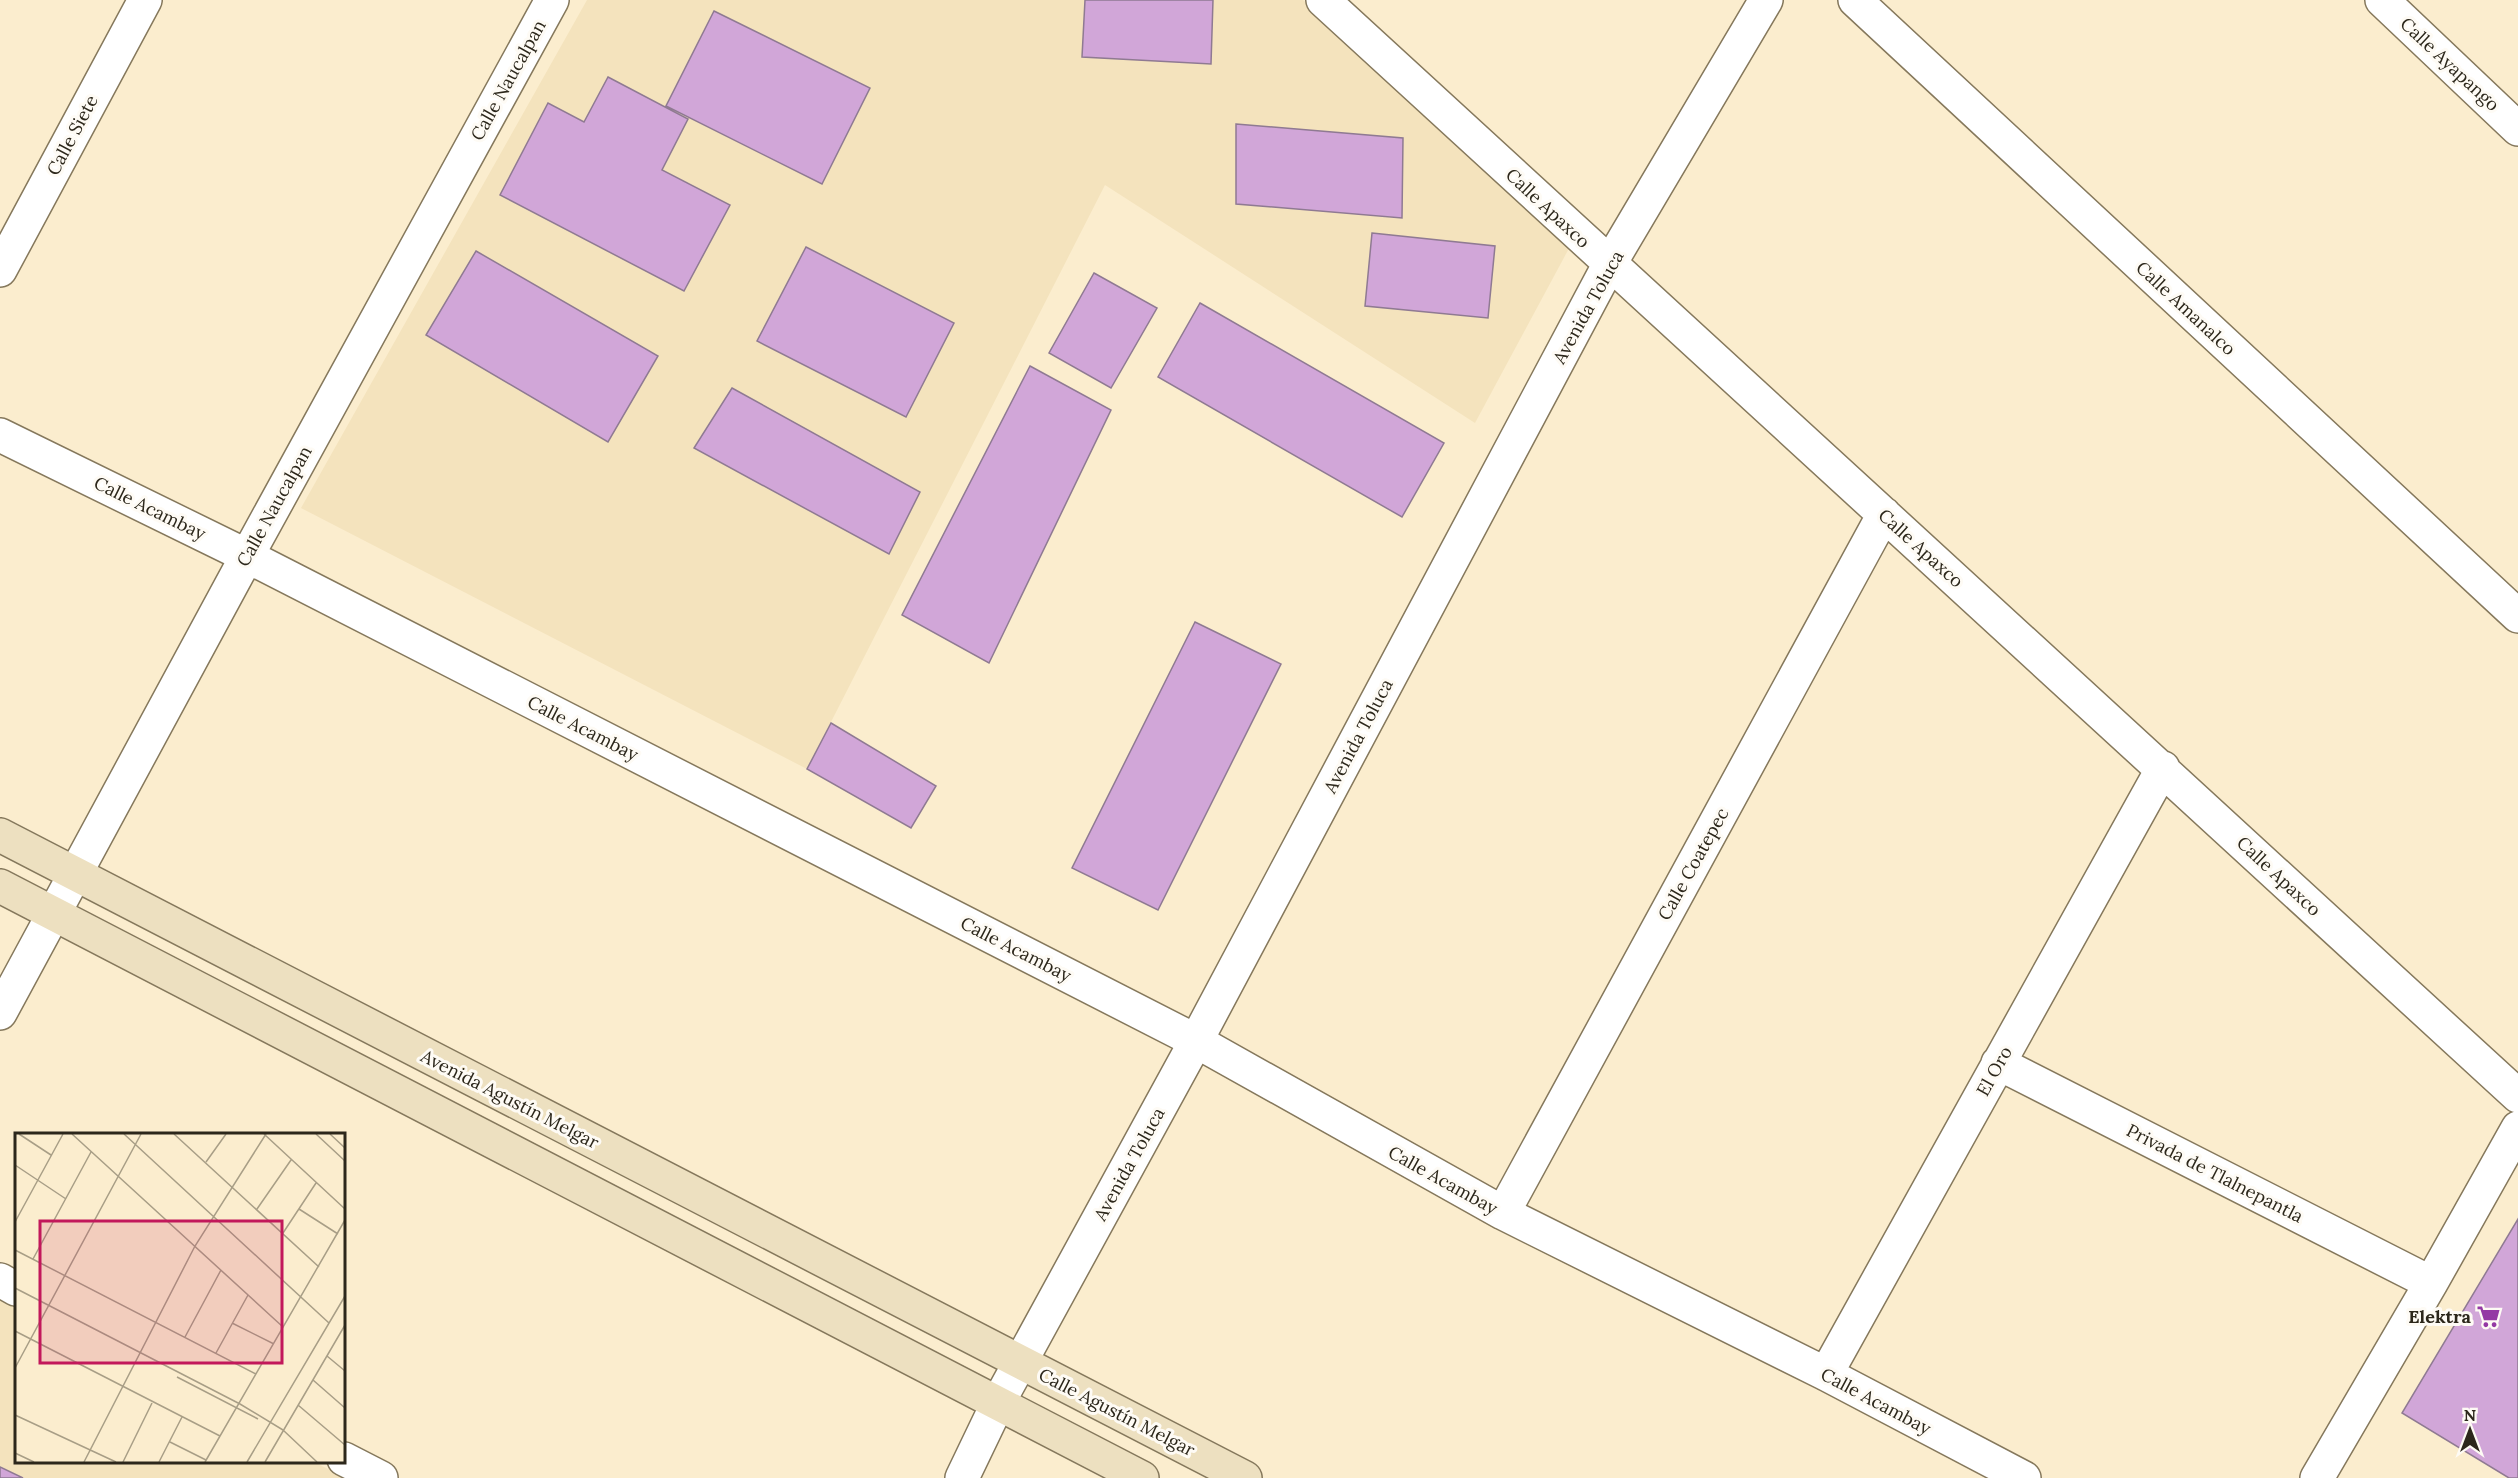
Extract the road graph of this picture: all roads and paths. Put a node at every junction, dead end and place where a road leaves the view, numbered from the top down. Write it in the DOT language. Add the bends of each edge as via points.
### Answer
graph roads {
  1 [pos="145,0"];
  2 [pos="552,0"];
  3 [pos="1323,0"];
  4 [pos="1766,0"];
  5 [pos="1855,0"];
  6 [pos="2382,0"];
  7 [pos="2518,129"];
  8 [pos="1610,265"];
  9 [pos="0,270"];
  10 [pos="0,435"];
  11 [pos="1884,514"];
  12 [pos="247,555"];
  13 [pos="2518,616"];
  14 [pos="2163,768"];
  15 [pos="0,835"];
  16 [pos="75,874"];
  17 [pos="0,886"];
  18 [pos="55,915"];
  19 [pos="0,1013"];
  20 [pos="1196,1041"];
  21 [pos="1998,1063"];
  22 [pos="2518,1096"];
  23 [pos="2518,1128"];
  24 [pos="1503,1213"];
  25 [pos="0,1280"];
  26 [pos="2431,1283"];
  27 [pos="15,1288"];
  28 [pos="1020,1363"];
  29 [pos="1826,1374"];
  30 [pos="998,1403"];
  31 [pos="345,1460"];
  32 [pos="381,1478"];
  33 [pos="962,1478"];
  34 [pos="1142,1478"];
  35 [pos="1245,1478"];
  36 [pos="2024,1478"];
  37 [pos="2317,1478"];
  1 -- 9 [label="street, Calle Siete"];
  2 -- 12 [label="street, Calle Naucalpan"];
  3 -- 8 [label="street, Calle Apaxco"];
  4 -- 8 [label="street, Avenida Toluca"];
  5 -- 13 [label="street, Calle Amanalco"];
  6 -- 7 [label="street, Calle Ayapango"];
  8 -- 11 [label="street, Calle Apaxco"];
  8 -- 20 [label="street, Avenida Toluca"];
  10 -- 12 [label="street, Calle Acambay"];
  11 -- 14 [label="street, Calle Apaxco"];
  11 -- 24 [label="street, Calle Coatepec"];
  12 -- 16 [label="street, Calle Naucalpan"];
  12 -- 20 [label="street, Calle Acambay"];
  14 -- 21 [label="street, El Oro"];
  14 -- 22 [label="street, Calle Apaxco"];
  15 -- 16 [label="street, Avenida Agustín Melgar"];
  16 -- 18 [label="street, Calle Naucalpan"];
  16 -- 28 [label="street, Avenida Agustín Melgar"];
  17 -- 18 [label="street"];
  18 -- 19 [label="street, Calle Naucalpan"];
  18 -- 30 [label="street"];
  20 -- 24 [label="street, Calle Acambay"];
  20 -- 28 [label="street, Avenida Toluca"];
  21 -- 26 [label="street, Privada de Tlalnepantla"];
  21 -- 29 [label="street, El Oro"];
  23 -- 26 [label="street"];
  24 -- 29 [label="street, Calle Acambay"];
  25 -- 27 [label="street"];
  26 -- 37 [label="street"];
  28 -- 30 [label="street, Avenida Toluca"];
  28 -- 35 [label="street, Calle Agustín Melgar"];
  29 -- 36 [label="street, Calle Acambay"];
  30 -- 33 [label="street, Avenida Toluca"];
  30 -- 34 [label="street"];
  31 -- 32 [label="street"];
}
